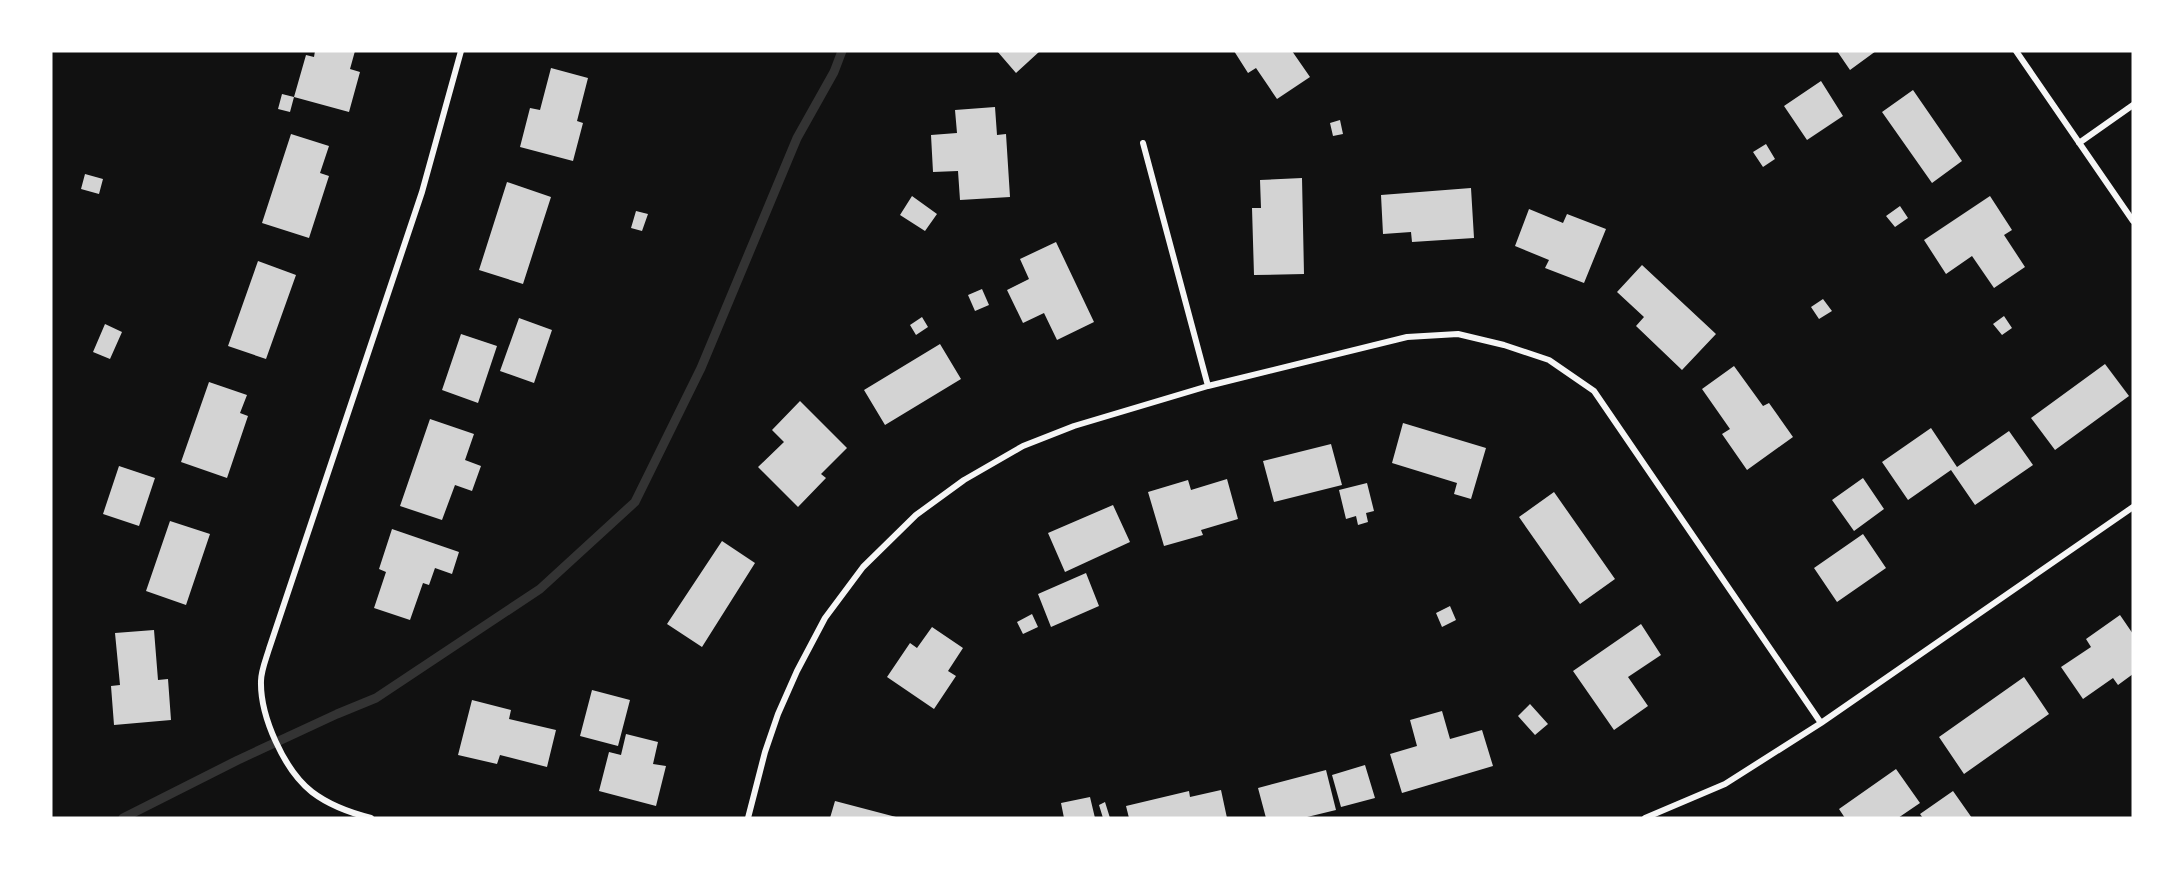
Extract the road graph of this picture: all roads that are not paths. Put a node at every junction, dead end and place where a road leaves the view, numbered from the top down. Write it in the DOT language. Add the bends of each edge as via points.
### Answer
graph roads {
  1 [pos="461,51"];
  2 [pos="2016,51"];
  3 [pos="2133,105"];
  4 [pos="1143,143"];
  5 [pos="2079,143"];
  6 [pos="2133,221"];
  7 [pos="1208,387"];
  8 [pos="2133,507"];
  9 [pos="1821,723"];
  10 [pos="371,818"];
  11 [pos="748,818"];
  12 [pos="1646,818"];
  1 -- 10 [label="street" via="422,192 261,678 264,708 282,753 298,778 313,792 350,813"];
  2 -- 5 [label="street"];
  3 -- 5 [label="street"];
  4 -- 7 [label="street"];
  5 -- 6 [label="street"];
  7 -- 9 [label="street" via="1407,337 1458,334 1549,360 1594,391"];
  7 -- 11 [label="street" via="1074,426 1023,446 964,480 916,515 863,567 825,618 778,714"];
  8 -- 9 [label="street"];
  9 -- 12 [label="street" via="1725,784"];
}
